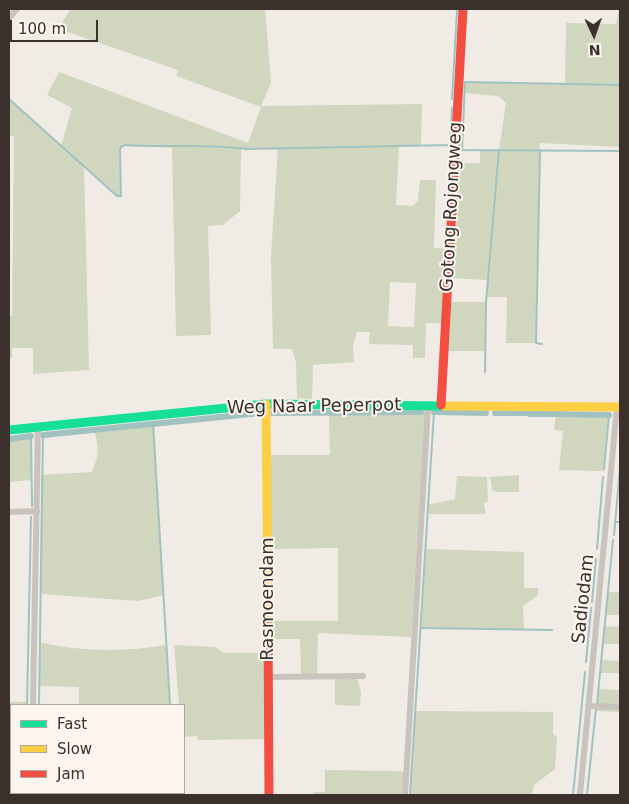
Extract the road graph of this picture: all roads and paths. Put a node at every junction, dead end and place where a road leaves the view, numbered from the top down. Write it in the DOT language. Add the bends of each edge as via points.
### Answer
graph roads {
  1 [pos="17,9"];
  2 [pos="463,9"];
  3 [pos="9,18"];
  4 [pos="266,404"];
  5 [pos="428,405"];
  6 [pos="441,405"];
  7 [pos="619,407"];
  8 [pos="38,427"];
  9 [pos="9,430"];
  10 [pos="37,511"];
  11 [pos="9,512"];
  12 [pos="363,676"];
  13 [pos="268,677"];
  14 [pos="34,704"];
  15 [pos="588,706"];
  16 [pos="620,707"];
  17 [pos="269,795"];
  18 [pos="405,795"];
  19 [pos="580,795"];
  1 -- 3 [label="street"];
  2 -- 6 [label="street, Gotong Rojongweg"];
  4 -- 5 [label="street, Weg Naar Peperpot"];
  4 -- 8 [label="street, Weg Naar Peperpot"];
  4 -- 13 [label="street, Rasmoendam"];
  5 -- 6 [label="street, Weg Naar Peperpot"];
  5 -- 18 [label="street"];
  6 -- 7 [label="street, Weg Naar Peperpot"];
  7 -- 15 [label="street, Sadiodam"];
  8 -- 9 [label="street, Weg Naar Peperpot"];
  8 -- 10 [label="street"];
  10 -- 11 [label="street"];
  10 -- 14 [label="street"];
  12 -- 13 [label="street"];
  13 -- 17 [label="street, Rasmoendam"];
  15 -- 16 [label="street"];
  15 -- 19 [label="street, Sadiodam"];
}
